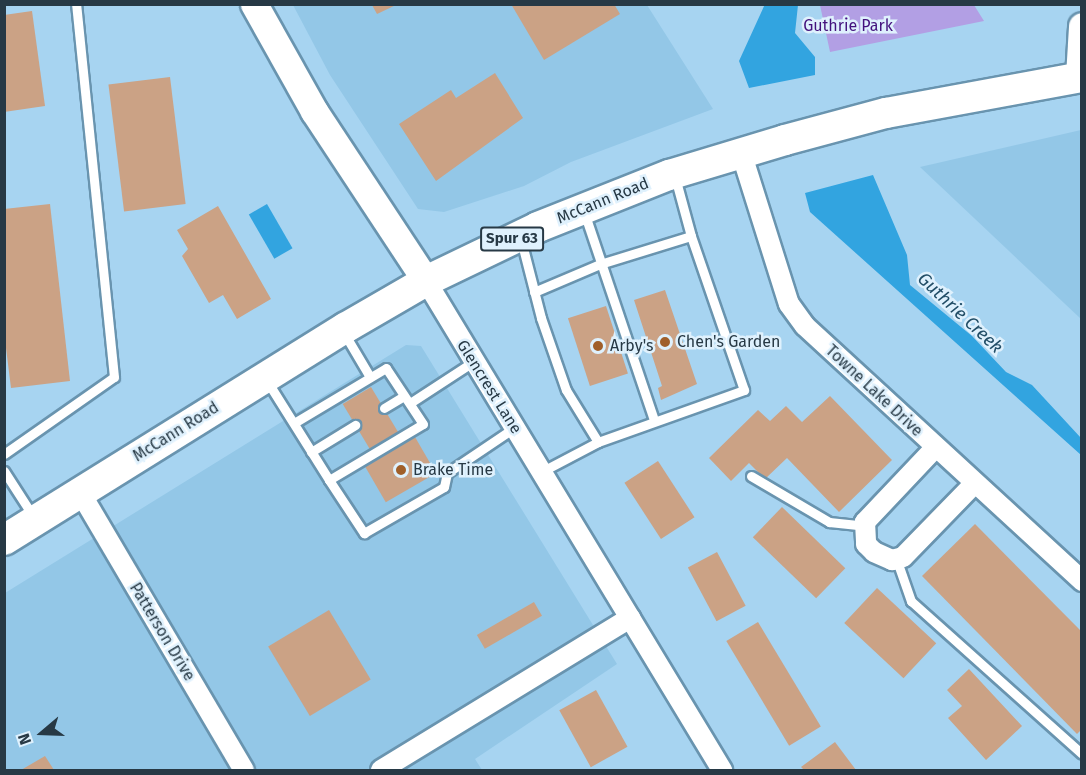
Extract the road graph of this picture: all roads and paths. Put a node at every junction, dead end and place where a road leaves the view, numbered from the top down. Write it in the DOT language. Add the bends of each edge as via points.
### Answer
graph roads {
  1 [pos="76,4"];
  2 [pos="254,4"];
  3 [pos="1082,26"];
  4 [pos="1080,77"];
  5 [pos="741,153"];
  6 [pos="674,173"];
  7 [pos="583,208"];
  8 [pos="519,236"];
  9 [pos="691,236"];
  10 [pos="600,264"];
  11 [pos="426,281"];
  12 [pos="534,292"];
  13 [pos="342,329"];
  14 [pos="473,362"];
  15 [pos="264,376"];
  16 [pos="370,377"];
  17 [pos="407,399"];
  18 [pos="384,408"];
  19 [pos="654,420"];
  20 [pos="294,423"];
  21 [pos="356,425"];
  22 [pos="514,428"];
  23 [pos="598,442"];
  24 [pos="935,448"];
  25 [pos="311,452"];
  26 [pos="4,454"];
  27 [pos="4,471"];
  28 [pos="541,472"];
  29 [pos="751,476"];
  30 [pos="329,480"];
  31 [pos="974,484"];
  32 [pos="80,492"];
  33 [pos="36,521"];
  34 [pos="864,526"];
  35 [pos="4,540"];
  36 [pos="896,558"];
  37 [pos="1082,581"];
  38 [pos="630,618"];
  39 [pos="1082,754"];
  40 [pos="244,771"];
  41 [pos="381,771"];
  42 [pos="722,771"];
  1 -- 26 [label="lane" via="114,377"];
  2 -- 11 [label="street, Glencrest Lane" via="314,111"];
  3 -- 4 [label="street, McCann Road"];
  4 -- 5 [label="main road, McCann Road / Spur 63" via="886,113"];
  5 -- 6 [label="main road, McCann Road / Spur 63"];
  5 -- 24 [label="street, Towne Lake Drive" via="789,304 824,345"];
  6 -- 7 [label="main road, McCann Road / Spur 63"];
  6 -- 9 [label="lane"];
  7 -- 8 [label="main road, McCann Road / Spur 63"];
  7 -- 10 [label="lane"];
  8 -- 11 [label="main road, McCann Road / Spur 63"];
  8 -- 12 [label="lane"];
  9 -- 10 [label="lane"];
  9 -- 19 [label="lane" via="744,390"];
  10 -- 12 [label="lane"];
  10 -- 19 [label="lane"];
  11 -- 13 [label="main road, McCann Road / Spur 63"];
  11 -- 14 [label="street, Glencrest Lane"];
  12 -- 23 [label="lane" via="566,390"];
  13 -- 15 [label="main road, McCann Road / Spur 63"];
  13 -- 16 [label="lane"];
  14 -- 17 [label="lane"];
  14 -- 22 [label="street, Glencrest Lane"];
  15 -- 20 [label="lane"];
  15 -- 32 [label="main road, McCann Road / Spur 63"];
  16 -- 17 [label="lane" via="386,368"];
  16 -- 20 [label="lane"];
  17 -- 18 [label="lane"];
  17 -- 30 [label="lane" via="423,424"];
  19 -- 23 [label="lane"];
  20 -- 25 [label="lane"];
  21 -- 25 [label="lane"];
  22 -- 28 [label="street, Glencrest Lane"];
  22 -- 30 [label="lane" via="447,472 444,487 364,533"];
  23 -- 28 [label="lane"];
  24 -- 31 [label="street, Towne Lake Drive"];
  24 -- 34 [label="street"];
  25 -- 30 [label="lane"];
  27 -- 33 [label="lane"];
  28 -- 38 [label="street, Glencrest Lane"];
  29 -- 34 [label="lane" via="829,522"];
  31 -- 36 [label="street" via="911,551"];
  31 -- 37 [label="street, Towne Lake Drive"];
  32 -- 33 [label="main road, McCann Road / Spur 63"];
  32 -- 40 [label="street, Patterson Drive"];
  33 -- 35 [label="main road, McCann Road / Spur 63"];
  34 -- 36 [label="street" via="866,544 881,558"];
  36 -- 39 [label="lane" via="911,601"];
  38 -- 41 [label="street"];
  38 -- 42 [label="street, Glencrest Lane"];
}
